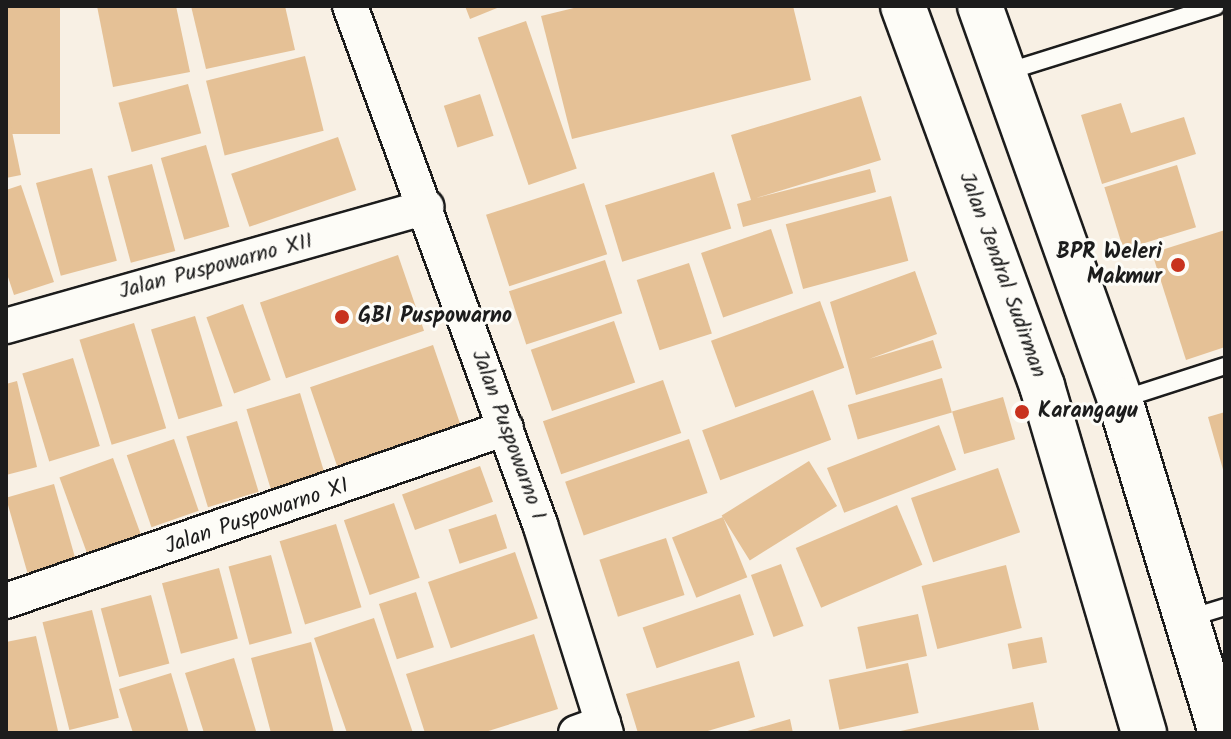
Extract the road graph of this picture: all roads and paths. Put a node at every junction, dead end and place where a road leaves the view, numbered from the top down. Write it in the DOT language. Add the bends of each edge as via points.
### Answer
graph roads {
  1 [pos="350,6"];
  2 [pos="903,6"];
  3 [pos="980,6"];
  4 [pos="1216,6"];
  5 [pos="1006,72"];
  6 [pos="426,207"];
  7 [pos="6,326"];
  8 [pos="1225,366"];
  9 [pos="1120,400"];
  10 [pos="506,428"];
  11 [pos="6,601"];
  12 [pos="1207,613"];
  13 [pos="595,730"];
  14 [pos="1144,733"];
  15 [pos="1221,733"];
  1 -- 6 [label="street, Jalan Puspowarno I"];
  2 -- 14 [label="highway, Jalan Jendral Sudirman" via="1042,386"];
  3 -- 5 [label="highway"];
  4 -- 5 [label="lane"];
  5 -- 9 [label="highway"];
  6 -- 7 [label="street, Jalan Puspowarno XII"];
  6 -- 10 [label="street, Jalan Puspowarno I"];
  8 -- 9 [label="lane"];
  9 -- 12 [label="highway"];
  10 -- 11 [label="street, Jalan Puspowarno XI"];
  10 -- 13 [label="street, Jalan Puspowarno I"];
  12 -- 15 [label="highway"];
}
